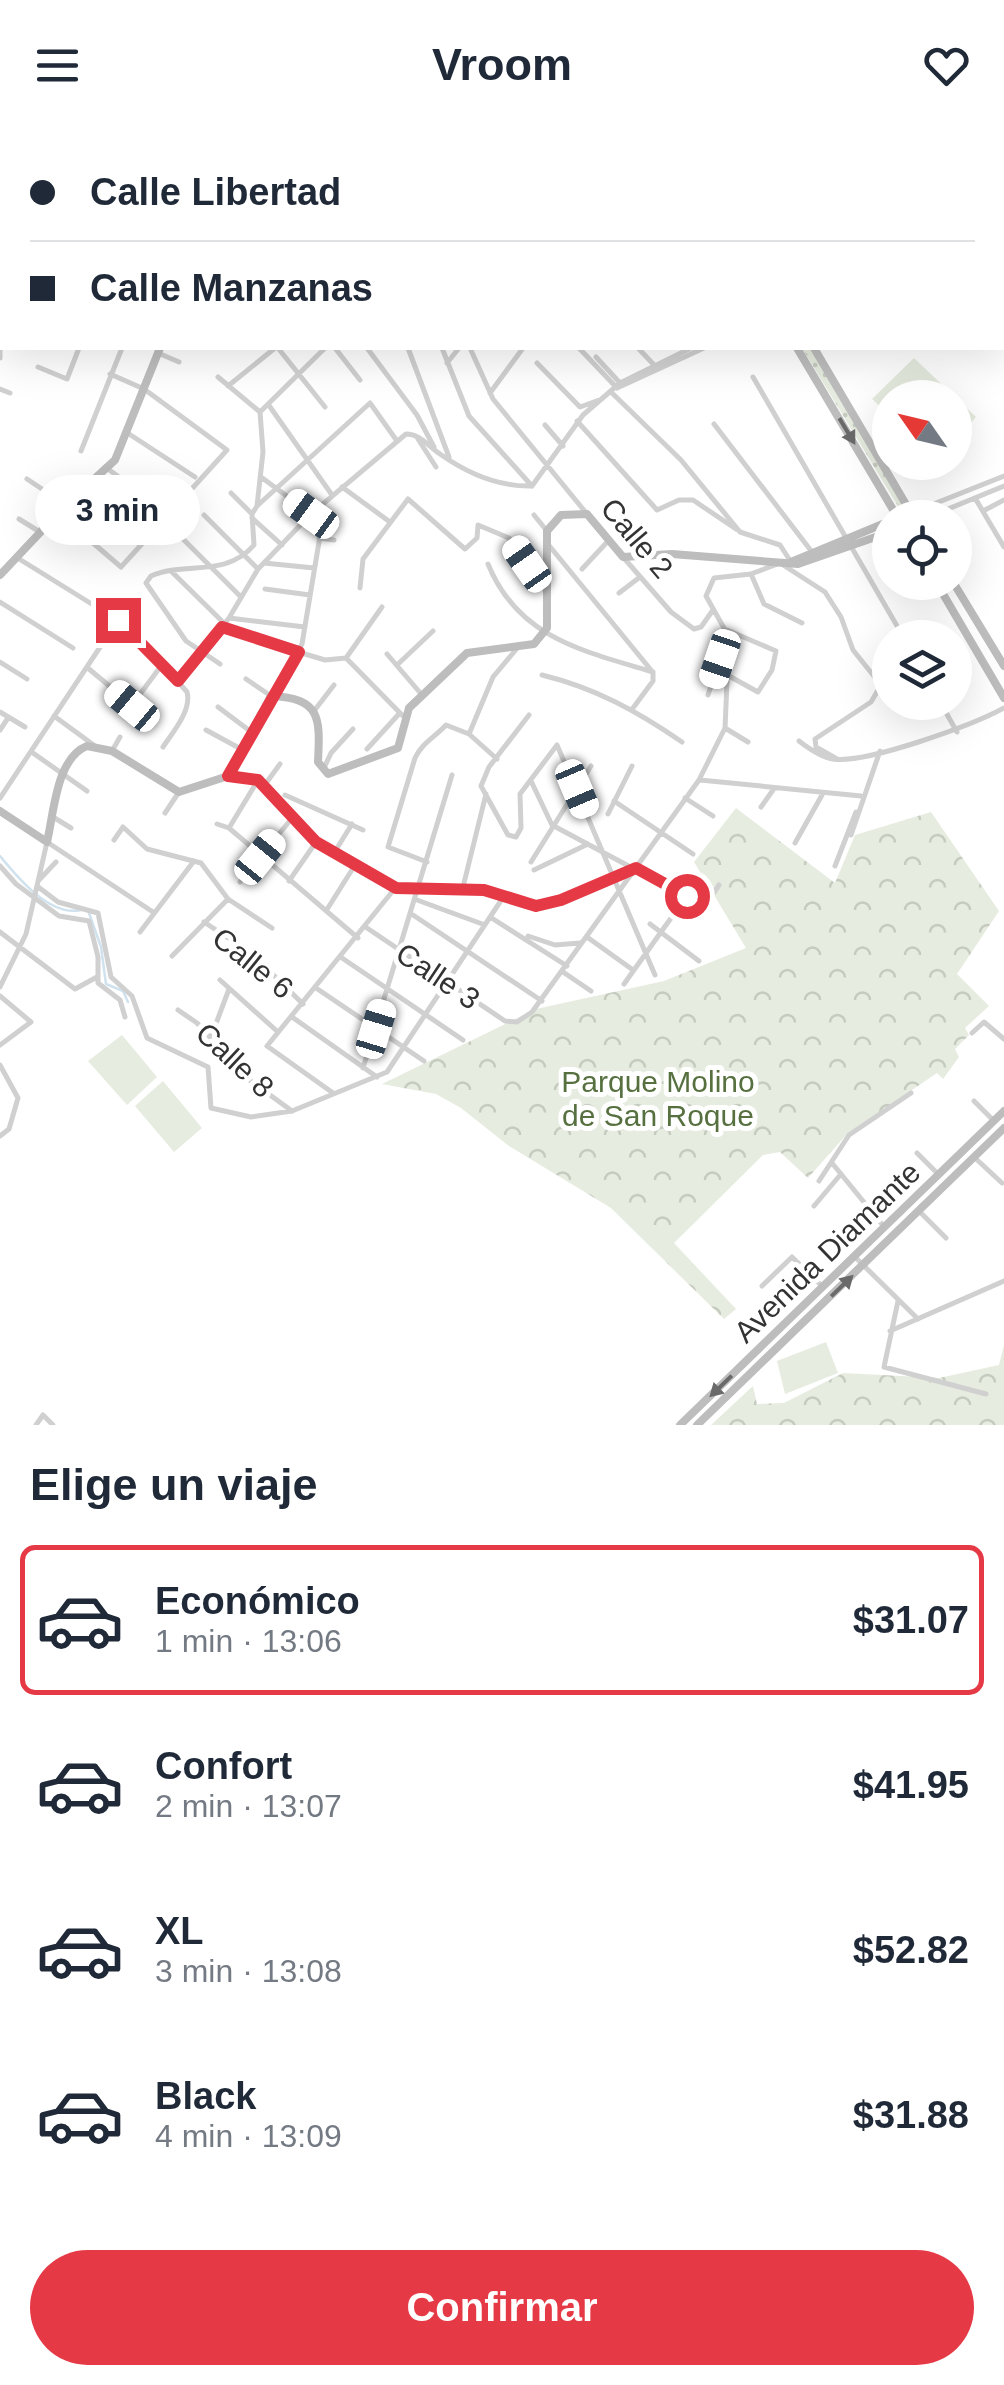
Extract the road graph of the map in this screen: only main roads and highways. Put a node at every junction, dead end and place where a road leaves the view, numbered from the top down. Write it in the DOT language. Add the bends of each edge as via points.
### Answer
graph roads {
  1 [pos="159,350"];
  2 [pos="798,350"];
  3 [pos="815,350"];
  4 [pos="887,500"];
  5 [pos="904,500"];
  6 [pos="872,530"];
  7 [pos="872,537"];
  8 [pos="848,543"];
  9 [pos="0,575"];
  10 [pos="947,600"];
  11 [pos="964,600"];
  12 [pos="1004,666"];
  13 [pos="1004,698"];
  14 [pos="0,811"];
  15 [pos="1004,1112"];
  16 [pos="1004,1128"];
  17 [pos="948,1166"];
  18 [pos="957,1173"];
  19 [pos="802,1307"];
  20 [pos="811,1316"];
  21 [pos="680,1425"];
  22 [pos="697,1425"];
  1 -- 9 [label="main road" via="108,469"];
  2 -- 4 [label="main road, one-way"];
  3 -- 5 [label="main road"];
  6 -- 8 [label="main road"];
  7 -- 8 [label="main road"];
  8 -- 14 [label="main road, Calle 2" via="780,563 623,557 588,514 561,515 546,536 546,634 534,644 474,649 402,717 403,739 389,754 335,774 323,771 314,711 300,699 271,696 228,776 179,792 112,751 80,748 63,773 47,842"];
  10 -- 13 [label="main road"];
  11 -- 12 [label="main road"];
  15 -- 17 [label="main road, Avenida Diamante"];
  16 -- 18 [label="main road, Avenida Diamante"];
  17 -- 18 [label="main road"];
  17 -- 19 [label="main road, Avenida Diamante"];
  20 -- 18 [label="main road, Avenida Diamante, one-way"];
  19 -- 20 [label="main road"];
  19 -- 21 [label="main road, Avenida Diamante, one-way"];
  20 -- 22 [label="main road, Avenida Diamante"];
}
